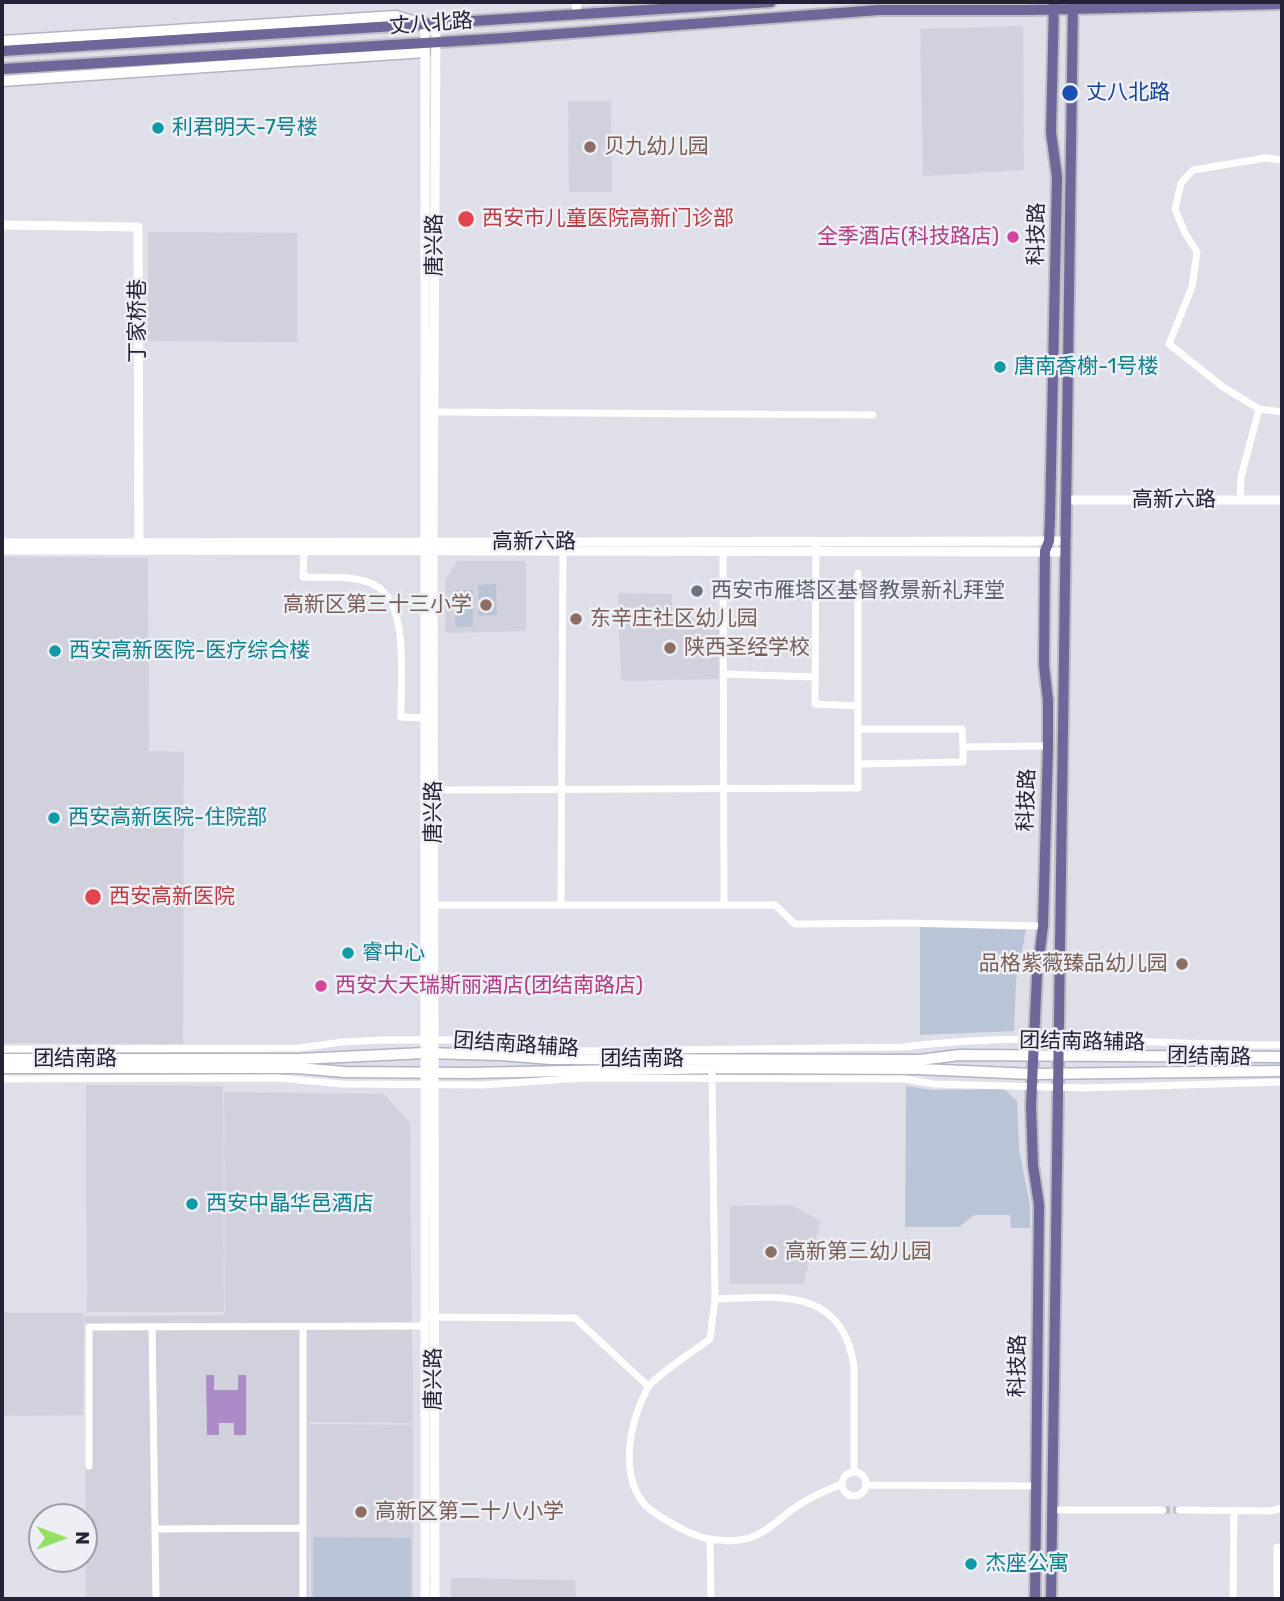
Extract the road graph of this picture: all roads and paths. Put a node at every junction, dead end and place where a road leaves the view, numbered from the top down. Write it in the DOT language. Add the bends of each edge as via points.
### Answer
graph roads {
  1 [pos="576,2"];
  2 [pos="771,2"];
  3 [pos="1073,4"];
  4 [pos="1282,4"];
  5 [pos="1053,5"];
  6 [pos="577,15"];
  7 [pos="431,25"];
  8 [pos="2,41"];
  9 [pos="429,46"];
  10 [pos="2,51"];
  11 [pos="2,69"];
  12 [pos="2,81"];
  13 [pos="1282,160"];
  14 [pos="2,225"];
  15 [pos="1259,409"];
  16 [pos="434,412"];
  17 [pos="1282,412"];
  18 [pos="873,415"];
  19 [pos="1067,500"];
  20 [pos="1240,500"];
  21 [pos="1282,500"];
  22 [pos="2,543"];
  23 [pos="816,546"];
  24 [pos="1047,546"];
  25 [pos="1066,546"];
  26 [pos="139,547"];
  27 [pos="429,547"];
  28 [pos="2,550"];
  29 [pos="563,551"];
  30 [pos="723,551"];
  31 [pos="304,552"];
  32 [pos="858,573"];
  33 [pos="723,674"];
  34 [pos="815,677"];
  35 [pos="858,706"];
  36 [pos="426,718"];
  37 [pos="858,729"];
  38 [pos="1048,746"];
  39 [pos="962,747"];
  40 [pos="858,764"];
  41 [pos="561,788"];
  42 [pos="723,788"];
  43 [pos="431,790"];
  44 [pos="430,905"];
  45 [pos="561,905"];
  46 [pos="724,905"];
  47 [pos="1042,926"];
  48 [pos="430,1040"];
  49 [pos="1033,1041"];
  50 [pos="1059,1041"];
  51 [pos="1282,1045"];
  52 [pos="2,1049"];
  53 [pos="430,1054"];
  54 [pos="1032,1056"];
  55 [pos="1059,1056"];
  56 [pos="1282,1058"];
  57 [pos="2,1059"];
  58 [pos="2,1068"];
  59 [pos="1282,1070"];
  60 [pos="430,1073"];
  61 [pos="712,1073"];
  62 [pos="1059,1074"];
  63 [pos="2,1079"];
  64 [pos="1031,1080"];
  65 [pos="1282,1082"];
  66 [pos="430,1084"];
  67 [pos="1058,1087"];
  68 [pos="715,1298"];
  69 [pos="429,1320"];
  70 [pos="303,1326"];
  71 [pos="152,1327"];
  72 [pos="648,1386"];
  73 [pos="89,1466"];
  74 [pos="854,1471"];
  75 [pos="842,1484"];
  76 [pos="867,1485"];
  77 [pos="1037,1486"];
  78 [pos="1282,1507"];
  79 [pos="1052,1510"];
  80 [pos="1163,1510"];
  81 [pos="1179,1510"];
  82 [pos="1234,1510"];
  83 [pos="303,1528"];
  84 [pos="156,1529"];
  85 [pos="710,1541"];
  86 [pos="1277,1547"];
  87 [pos="156,1599"];
  88 [pos="303,1599"];
  89 [pos="425,1599"];
  90 [pos="435,1599"];
  91 [pos="711,1599"];
  92 [pos="1035,1599"];
  93 [pos="1051,1599"];
  94 [pos="1233,1599"];
  95 [pos="1277,1599"];
  1 -- 6 [label="street"];
  2 -- 6 [label="main road, 丈八北路"];
  3 -- 4 [label="main road, 丈八北路"];
  3 -- 5 [label="main road, 丈八北路"];
  3 -- 19 [label="main road, 科技路"];
  5 -- 9 [label="main road, 丈八北路" via="879,10"];
  5 -- 24 [label="main road, 科技路" via="1051,132 1057,177"];
  6 -- 7 [label="main road, 丈八北路"];
  7 -- 8 [label="main road" via="396,16"];
  7 -- 9 [label="street, 唐兴路"];
  7 -- 10 [label="main road, 丈八北路"];
  9 -- 11 [label="main road, 丈八北路"];
  9 -- 12 [label="main road"];
  9 -- 16 [label="street, 唐兴路"];
  9 -- 27 [label="street, 唐兴路"];
  13 -- 15 [label="street" via="1265,158 1193,170 1181,183 1175,209 1197,252 1192,288 1169,344"];
  14 -- 26 [label="street, 丁家桥巷" via="138,227"];
  15 -- 17 [label="street"];
  15 -- 20 [label="street" via="1241,477"];
  16 -- 18 [label="street"];
  16 -- 27 [label="street, 唐兴路"];
  19 -- 20 [label="street, 高新六路"];
  19 -- 25 [label="main road, 科技路"];
  20 -- 21 [label="street, 高新六路"];
  22 -- 26 [label="street, 高新六路"];
  23 -- 24 [label="street, 高新六路"];
  23 -- 27 [label="street, 高新六路"];
  23 -- 30 [label="street, 高新六路"];
  23 -- 34 [label="street"];
  24 -- 25 [label="street, 高新六路"];
  24 -- 38 [label="main road, 科技路" via="1044,664"];
  25 -- 50 [label="main road, 科技路"];
  26 -- 27 [label="street, 高新六路"];
  26 -- 28 [label="street, 高新六路"];
  26 -- 31 [label="street, 高新六路"];
  27 -- 29 [label="street, 高新六路"];
  27 -- 31 [label="street, 高新六路"];
  27 -- 36 [label="street, 唐兴路"];
  27 -- 43 [label="street, 唐兴路"];
  29 -- 30 [label="street, 高新六路"];
  29 -- 41 [label="street"];
  30 -- 33 [label="street"];
  31 -- 36 [label="street" via="303,577 367,581 389,596 399,621 401,717"];
  32 -- 35 [label="street"];
  33 -- 34 [label="street"];
  33 -- 42 [label="street"];
  34 -- 35 [label="street" via="815,704"];
  35 -- 37 [label="street"];
  36 -- 43 [label="street, 唐兴路"];
  37 -- 39 [label="street" via="962,729"];
  37 -- 40 [label="street"];
  38 -- 39 [label="street"];
  38 -- 47 [label="main road, 科技路"];
  39 -- 40 [label="street" via="963,762"];
  40 -- 42 [label="street" via="858,788"];
  41 -- 42 [label="street"];
  41 -- 43 [label="street"];
  41 -- 45 [label="street"];
  42 -- 46 [label="street"];
  43 -- 44 [label="street, 唐兴路"];
  44 -- 45 [label="street"];
  44 -- 48 [label="street, 唐兴路"];
  45 -- 46 [label="street"];
  46 -- 47 [label="street" via="775,905 795,924"];
  47 -- 49 [label="main road, 科技路"];
  48 -- 49 [label="street, 团结南路辅路" via="520,1041 583,1051"];
  48 -- 52 [label="street, 团结南路辅路" via="299,1048"];
  48 -- 53 [label="street, 唐兴路"];
  49 -- 50 [label="street, 团结南路辅路"];
  49 -- 54 [label="main road, 科技路"];
  50 -- 51 [label="street, 团结南路辅路"];
  50 -- 55 [label="main road, 科技路"];
  53 -- 54 [label="main road, 团结南路" via="722,1060"];
  53 -- 57 [label="main road, 团结南路"];
  53 -- 60 [label="street, 唐兴路"];
  54 -- 55 [label="main road, 团结南路"];
  54 -- 64 [label="main road, 科技路"];
  55 -- 56 [label="main road, 团结南路"];
  55 -- 62 [label="main road, 科技路"];
  58 -- 60 [label="main road, 团结南路"];
  59 -- 62 [label="main road, 团结南路"];
  60 -- 61 [label="main road, 团结南路"];
  60 -- 66 [label="street, 唐兴路"];
  61 -- 64 [label="main road, 团结南路" via="919,1069"];
  61 -- 66 [label="street, 团结南路辅路"];
  61 -- 68 [label="street"];
  62 -- 64 [label="main road, 团结南路"];
  62 -- 67 [label="main road, 科技路"];
  63 -- 66 [label="street, 团结南路辅路" via="278,1078"];
  64 -- 67 [label="street, 团结南路辅路"];
  64 -- 77 [label="main road, 科技路" via="1039,1205"];
  65 -- 67 [label="street, 团结南路辅路"];
  66 -- 69 [label="street, 唐兴路"];
  67 -- 79 [label="main road, 科技路"];
  68 -- 72 [label="street" via="710,1339"];
  68 -- 74 [label="street" via="797,1299 834,1318 847,1339 854,1367"];
  69 -- 70 [label="street"];
  69 -- 72 [label="street" via="575,1318"];
  69 -- 89 [label="street, 唐兴路"];
  69 -- 90 [label="street, 唐兴路"];
  70 -- 71 [label="street"];
  70 -- 83 [label="street"];
  71 -- 73 [label="street" via="89,1327"];
  71 -- 84 [label="street"];
  72 -- 85 [label="street" via="632,1430 633,1483 646,1506 688,1533"];
  74 -- 75 [label="street" via="846,1474"];
  74 -- 76 [label="street" via="865,1477"];
  75 -- 76 [label="street" via="853,1496 864,1492"];
  75 -- 85 [label="street" via="798,1505 747,1539"];
  76 -- 77 [label="street"];
  77 -- 92 [label="main road, 科技路"];
  78 -- 82 [label="street"];
  79 -- 80 [label="street"];
  79 -- 93 [label="main road, 科技路"];
  81 -- 82 [label="street"];
  82 -- 94 [label="street"];
  83 -- 84 [label="street"];
  83 -- 88 [label="street"];
  84 -- 87 [label="street"];
  85 -- 91 [label="street"];
  86 -- 95 [label="street"];
}
